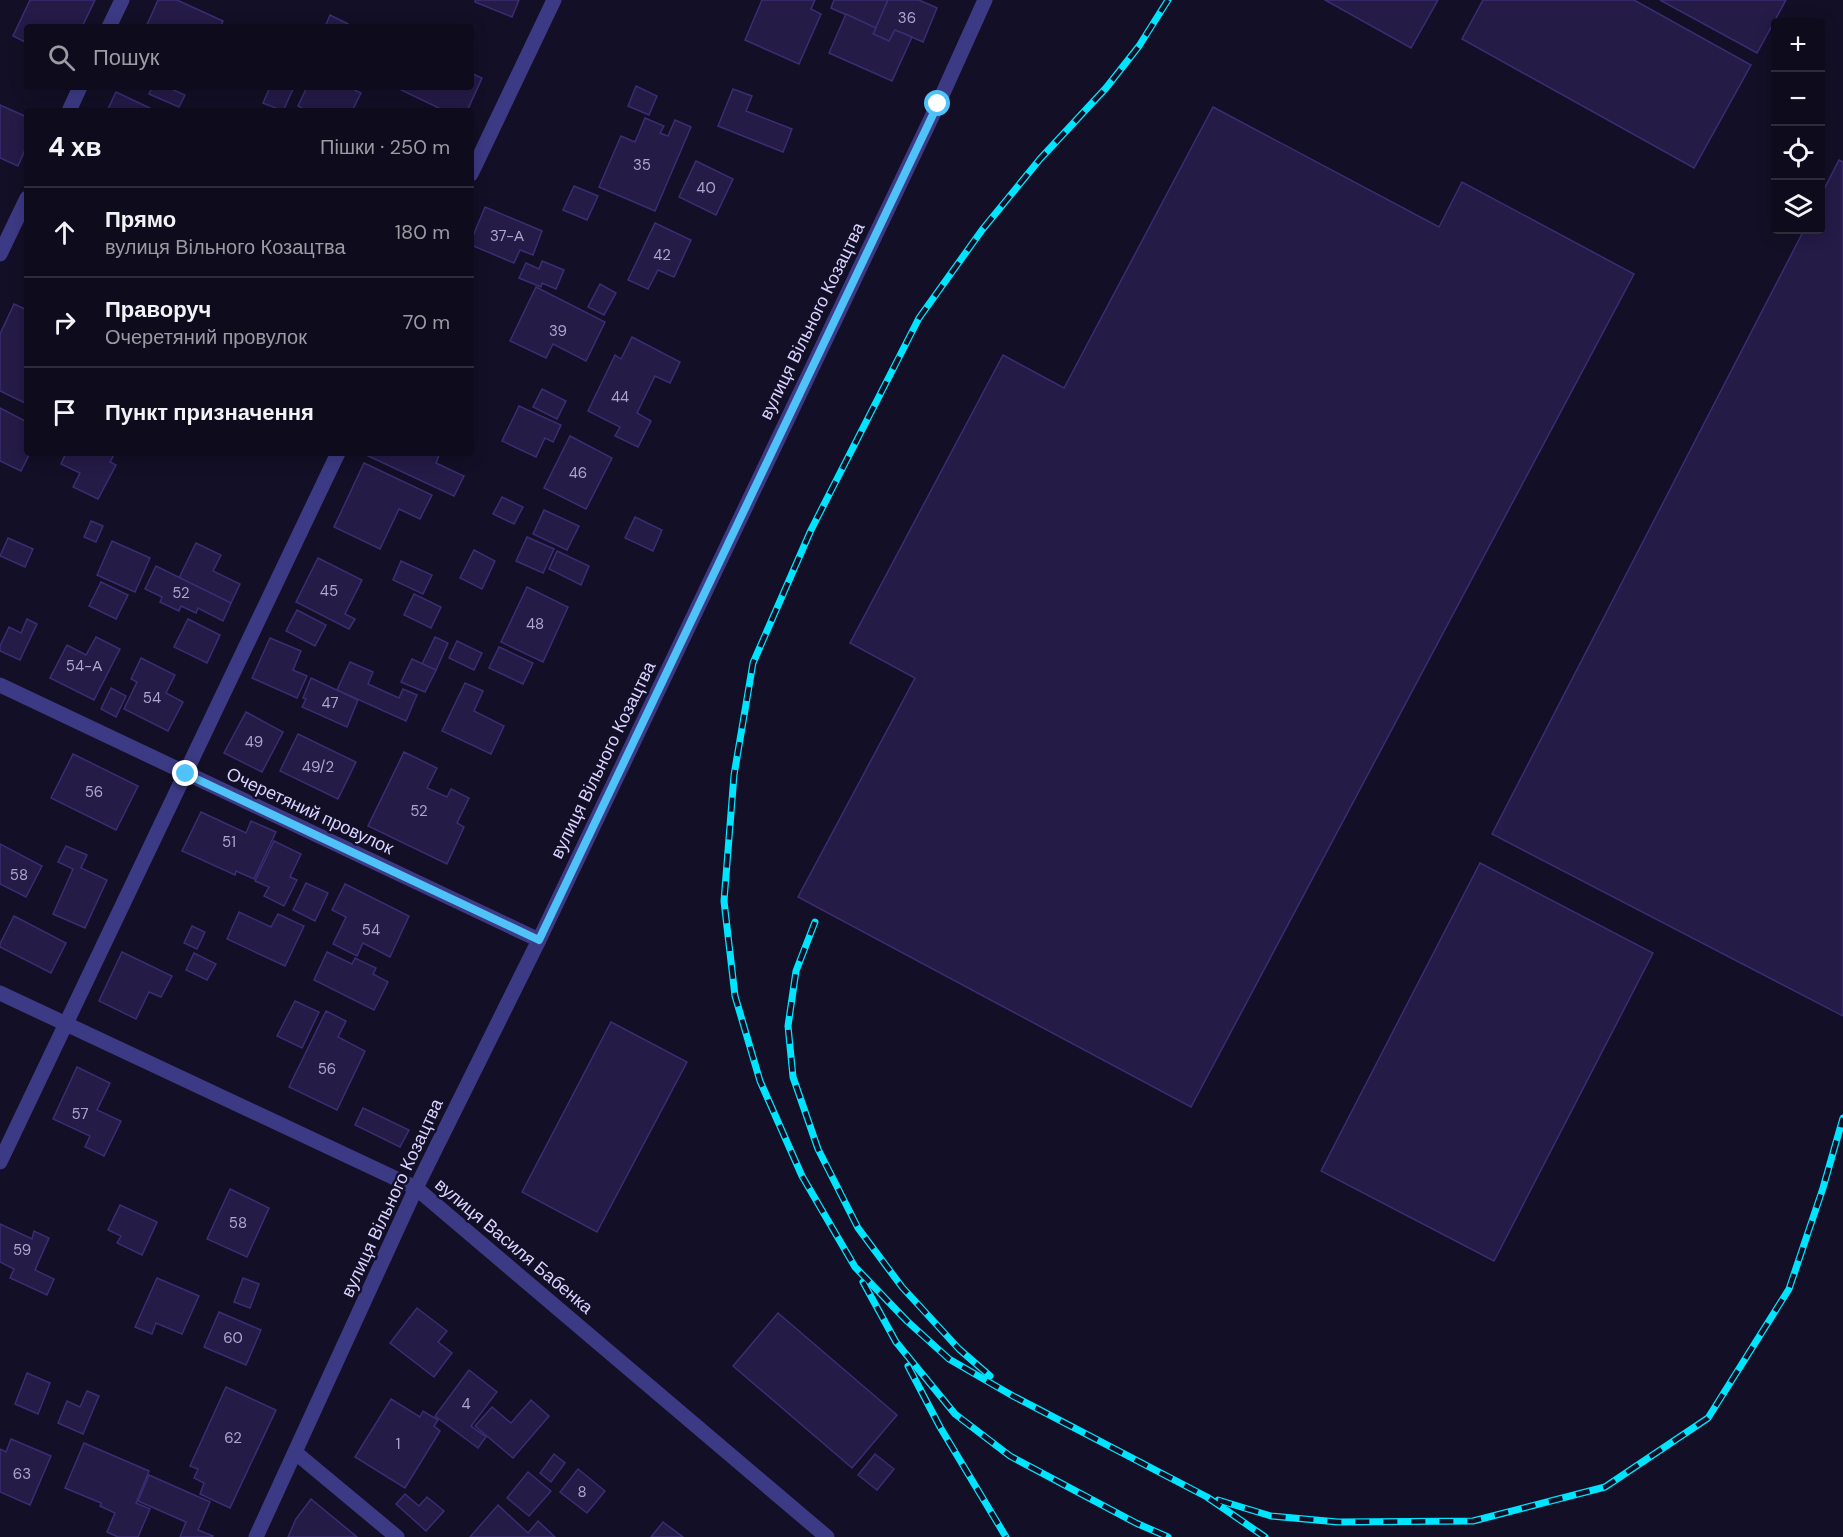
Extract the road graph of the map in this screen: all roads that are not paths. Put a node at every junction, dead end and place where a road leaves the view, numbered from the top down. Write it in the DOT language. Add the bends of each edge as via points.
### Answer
graph roads {
  1 [pos="122,0"];
  2 [pos="554,0"];
  3 [pos="985,0"];
  4 [pos="110,24"];
  5 [pos="79,90"];
  6 [pos="70,108"];
  7 [pos="474,168"];
  8 [pos="24,204"];
  9 [pos="0,255"];
  10 [pos="337,456"];
  11 [pos="0,685"];
  12 [pos="186,774"];
  13 [pos="539,940"];
  14 [pos="0,993"];
  15 [pos="65,1024"];
  16 [pos="0,1162"];
  17 [pos="416,1188"];
  18 [pos="296,1453"];
  19 [pos="256,1537"];
  20 [pos="397,1537"];
  21 [pos="827,1537"];
  1 -- 4 [label="street"];
  2 -- 7 [label="street"];
  3 -- 13 [label="street, вулиця Вільного Козацтва"];
  5 -- 6 [label="street"];
  8 -- 9 [label="street"];
  10 -- 12 [label="street"];
  11 -- 12 [label="street, Очеретяний провулок"];
  12 -- 13 [label="street, Очеретяний провулок"];
  12 -- 15 [label="street"];
  13 -- 17 [label="street, вулиця Вільного Козацтва"];
  14 -- 15 [label="street, вулиця Василя Бабенка"];
  15 -- 16 [label="street"];
  15 -- 17 [label="street, вулиця Василя Бабенка"];
  17 -- 18 [label="street, вулиця Вільного Козацтва"];
  17 -- 21 [label="street, вулиця Василя Бабенка"];
  18 -- 19 [label="street, вулиця Вільного Козацтва"];
  18 -- 20 [label="street"];
}
